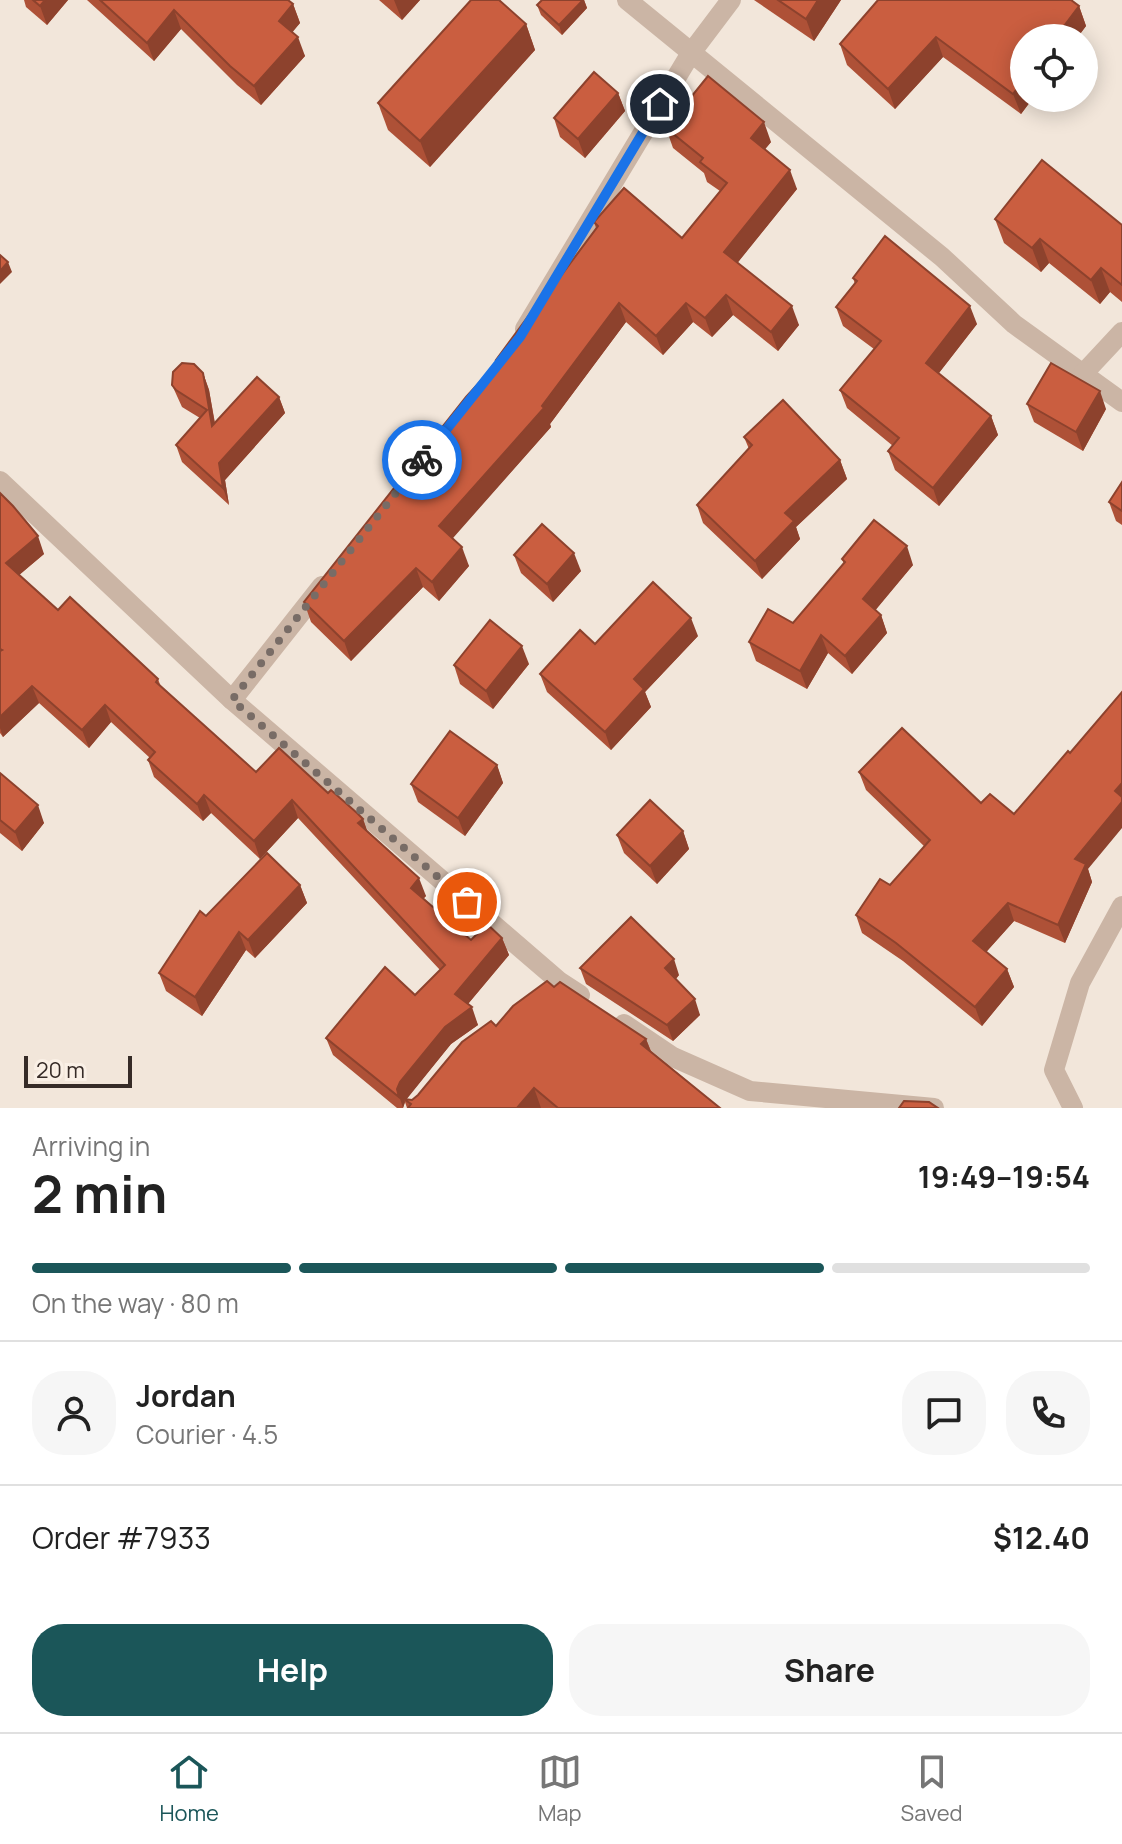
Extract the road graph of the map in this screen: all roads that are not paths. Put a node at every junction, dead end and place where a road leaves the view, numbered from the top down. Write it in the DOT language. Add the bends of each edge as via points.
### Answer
graph roads {
  1 [pos="627,0"];
  2 [pos="731,0"];
  3 [pos="691,53"];
  4 [pos="1122,332"];
  5 [pos="510,349"];
  6 [pos="1082,375"];
  7 [pos="1122,402"];
  8 [pos="0,481"];
  9 [pos="331,575"];
  10 [pos="232,700"];
  11 [pos="1122,906"];
  12 [pos="934,1108"];
  13 [pos="1073,1108"];
  1 -- 3 [label="street"];
  2 -- 3 [label="street"];
  3 -- 5 [label="street"];
  3 -- 6 [label="street"];
  4 -- 6 [label="street"];
  6 -- 7 [label="street"];
  8 -- 10 [label="street"];
  9 -- 10 [label="street"];
  10 -- 12 [label="street" via="554,987 673,1057 750,1091"];
  11 -- 13 [label="street" via="1080,983 1054,1070"];
}
